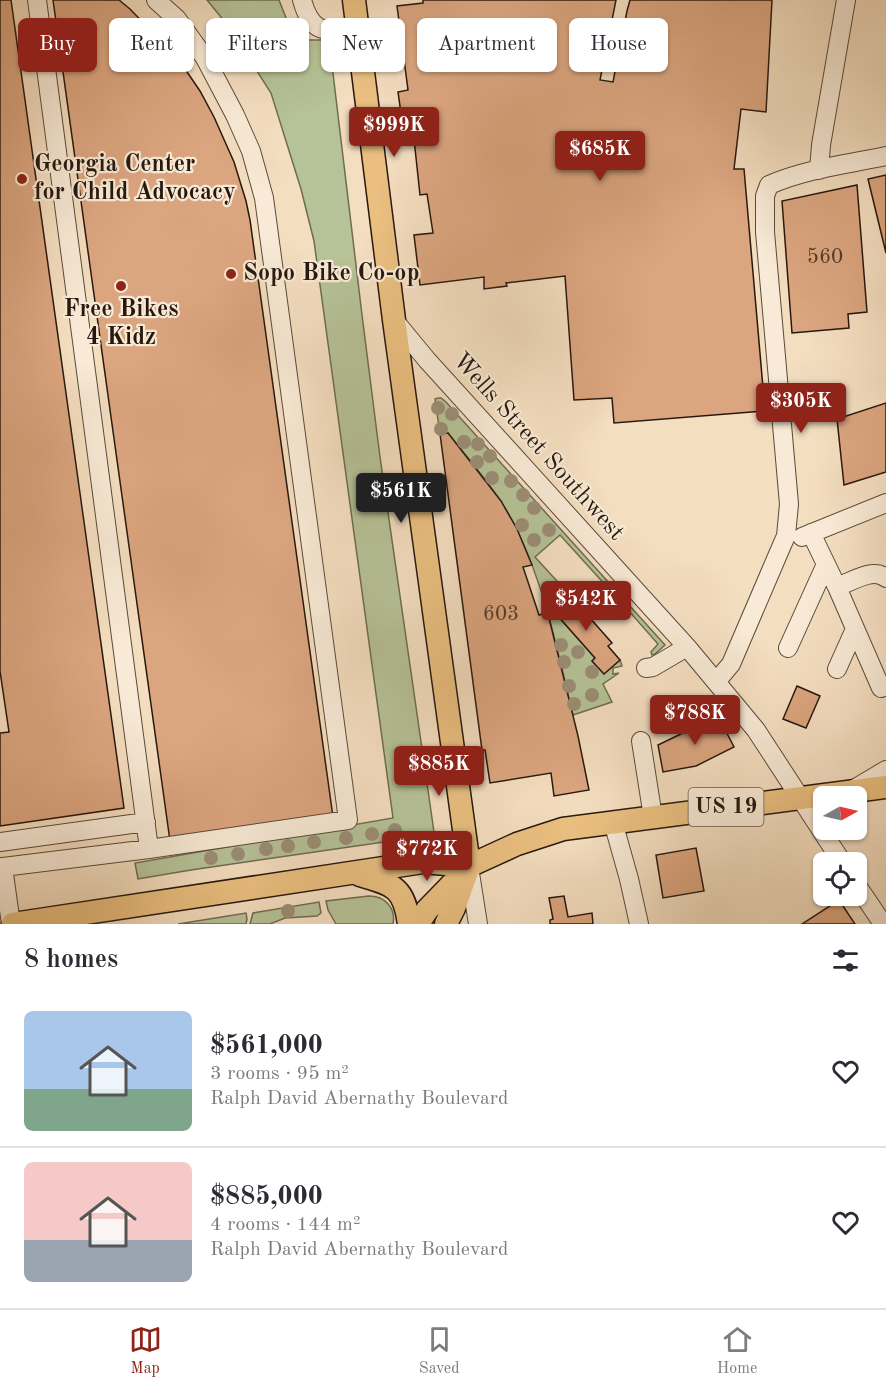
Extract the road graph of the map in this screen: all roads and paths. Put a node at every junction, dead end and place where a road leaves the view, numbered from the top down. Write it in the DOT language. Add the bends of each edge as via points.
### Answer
graph roads {
  1 [pos="37,0"];
  2 [pos="156,0"];
  3 [pos="302,0"];
  4 [pos="354,0"];
  5 [pos="846,0"];
  6 [pos="356,18"];
  7 [pos="321,29"];
  8 [pos="363,72"];
  9 [pos="886,156"];
  10 [pos="819,170"];
  11 [pos="394,320"];
  12 [pos="886,503"];
  13 [pos="811,533"];
  14 [pos="782,545"];
  15 [pos="825,564"];
  16 [pos="886,578"];
  17 [pos="837,587"];
  18 [pos="855,629"];
  19 [pos="687,647"];
  20 [pos="788,648"];
  21 [pos="646,668"];
  22 [pos="837,669"];
  23 [pos="716,682"];
  24 [pos="881,688"];
  25 [pos="641,741"];
  26 [pos="886,770"];
  27 [pos="859,786"];
  28 [pos="886,786"];
  29 [pos="867,789"];
  30 [pos="813,795"];
  31 [pos="799,797"];
  32 [pos="653,817"];
  33 [pos="146,822"];
  34 [pos="613,822"];
  35 [pos="0,842"];
  36 [pos="149,849"];
  37 [pos="835,852"];
  38 [pos="469,866"];
  39 [pos="2,867"];
  40 [pos="353,872"];
  41 [pos="867,900"];
  42 [pos="74,920"];
  43 [pos="18,924"];
  44 [pos="409,924"];
  45 [pos="418,924"];
  46 [pos="446,924"];
  47 [pos="478,924"];
  48 [pos="639,924"];
  49 [pos="883,924"];
  1 -- 33 [label="street"];
  2 -- 36 [label="street" via="177,19 206,58 251,151 264,198 348,820"];
  3 -- 7 [label="street" via="309,20"];
  4 -- 6 [label="main road"];
  5 -- 10 [label="street"];
  8 -- 11 [label="main road"];
  9 -- 10 [label="street"];
  10 -- 14 [label="street" via="769,185 765,196 789,504"];
  11 -- 19 [label="street, Wells Street Southwest"];
  11 -- 38 [label="main road"];
  12 -- 13 [label="street"];
  13 -- 14 [label="street"];
  13 -- 15 [label="street"];
  14 -- 23 [label="street" via="731,664"];
  15 -- 17 [label="street"];
  15 -- 20 [label="street"];
  16 -- 17 [label="street" via="872,574"];
  17 -- 18 [label="street"];
  18 -- 22 [label="street"];
  18 -- 24 [label="street"];
  19 -- 21 [label="street"];
  19 -- 23 [label="street, Wells Street Southwest"];
  23 -- 31 [label="street, Wells Street Southwest" via="756,730"];
  25 -- 32 [label="street"];
  26 -- 27 [label="street"];
  28 -- 29 [label="main road, US 19"];
  30 -- 31 [label="main road, US 19"];
  31 -- 32 [label="main road, US 19"];
  31 -- 37 [label="street, Wells Street Southwest"];
  32 -- 34 [label="main road, US 19"];
  33 -- 35 [label="street"];
  33 -- 36 [label="street"];
  34 -- 38 [label="main road, US 19" via="563,829"];
  34 -- 48 [label="street"];
  36 -- 39 [label="street"];
  38 -- 40 [label="main road, US 19" via="423,862"];
  38 -- 45 [label="main road"];
  38 -- 46 [label="main road"];
  38 -- 47 [label="street"];
  39 -- 43 [label="street"];
  40 -- 42 [label="main road, US 19"];
  40 -- 44 [label="main road" via="394,888 407,909"];
  41 -- 49 [label="street"];
  42 -- 43 [label="main road, US 19"];
}
